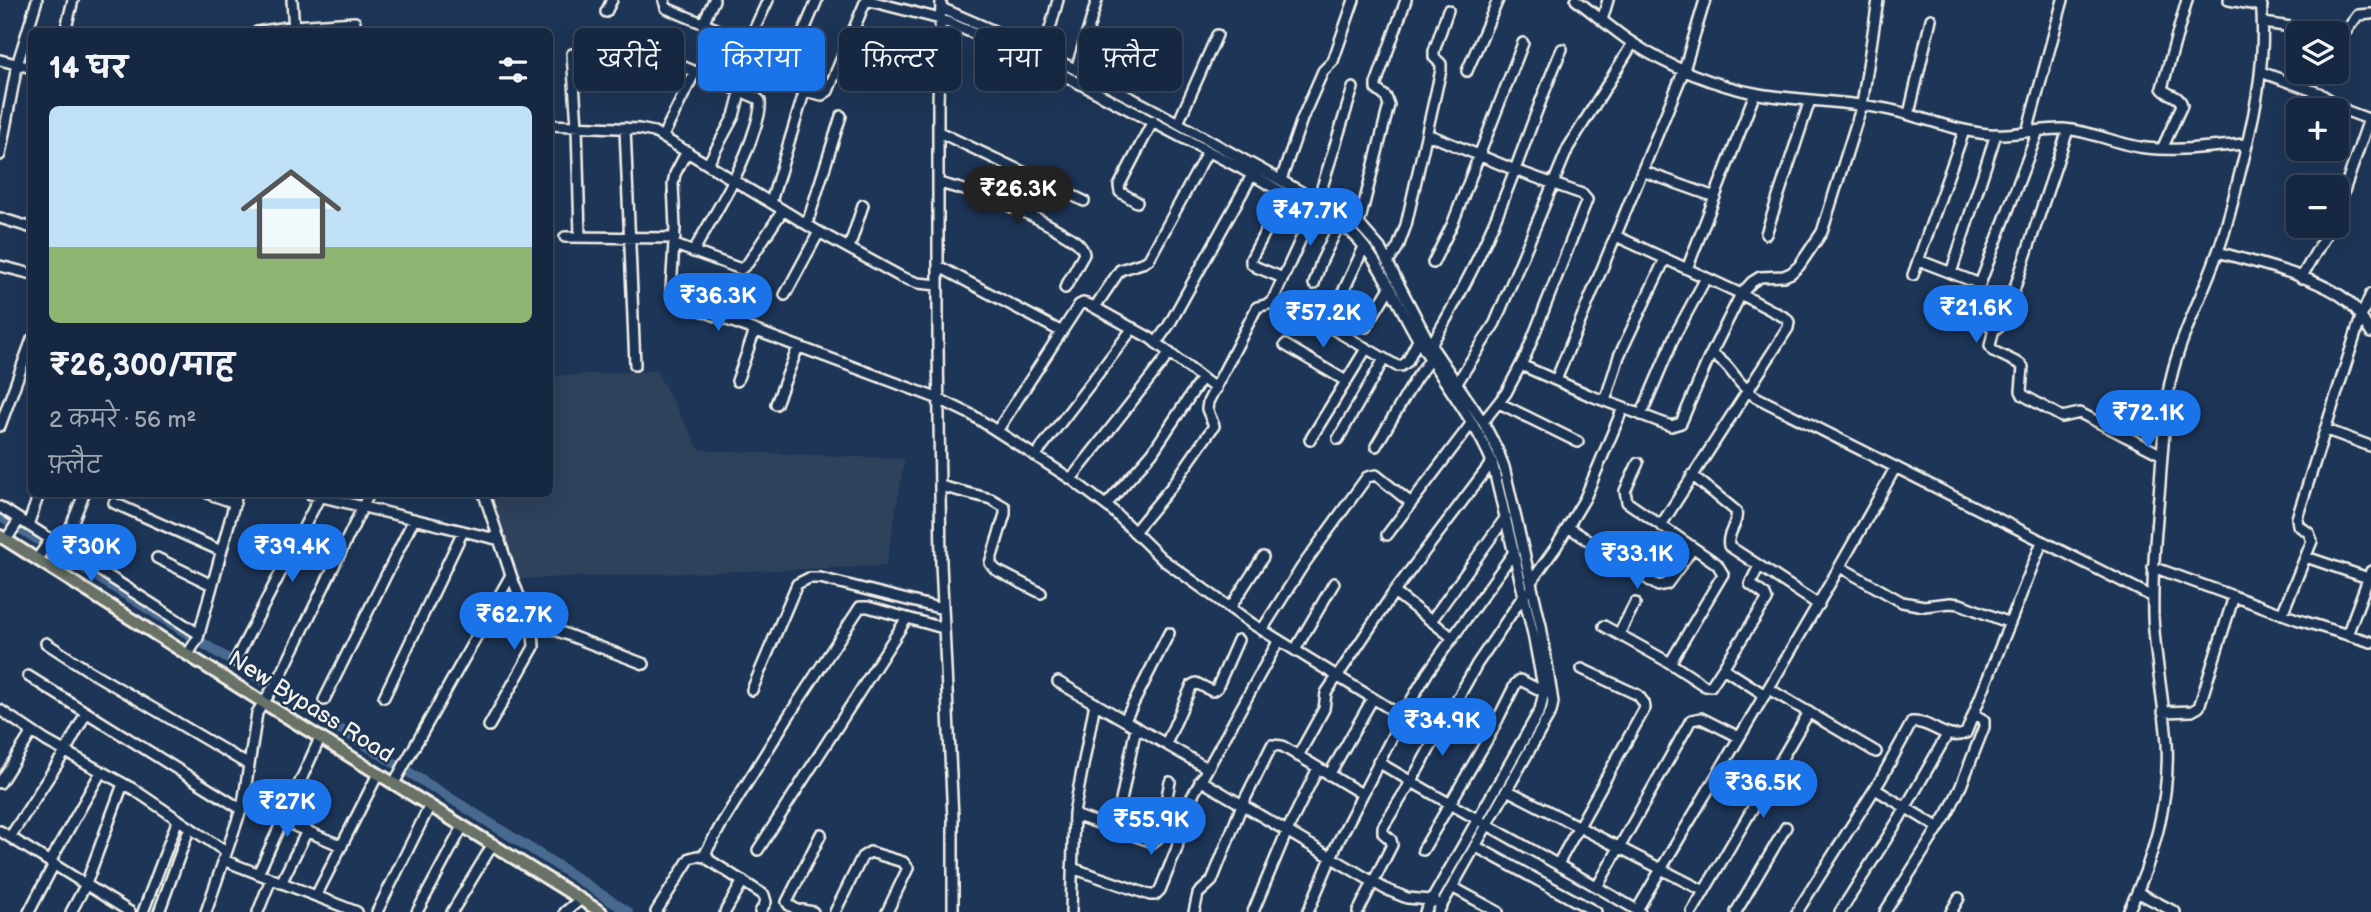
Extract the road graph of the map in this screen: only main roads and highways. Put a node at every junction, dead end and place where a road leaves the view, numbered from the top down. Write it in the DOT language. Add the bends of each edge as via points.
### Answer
graph roads {
  1 [pos="14,529"];
  2 [pos="601,912"];
  1 -- 2 [label="main road, New Bypass Road" via="270,694 320,738 379,774 396,778 430,806"];
}
